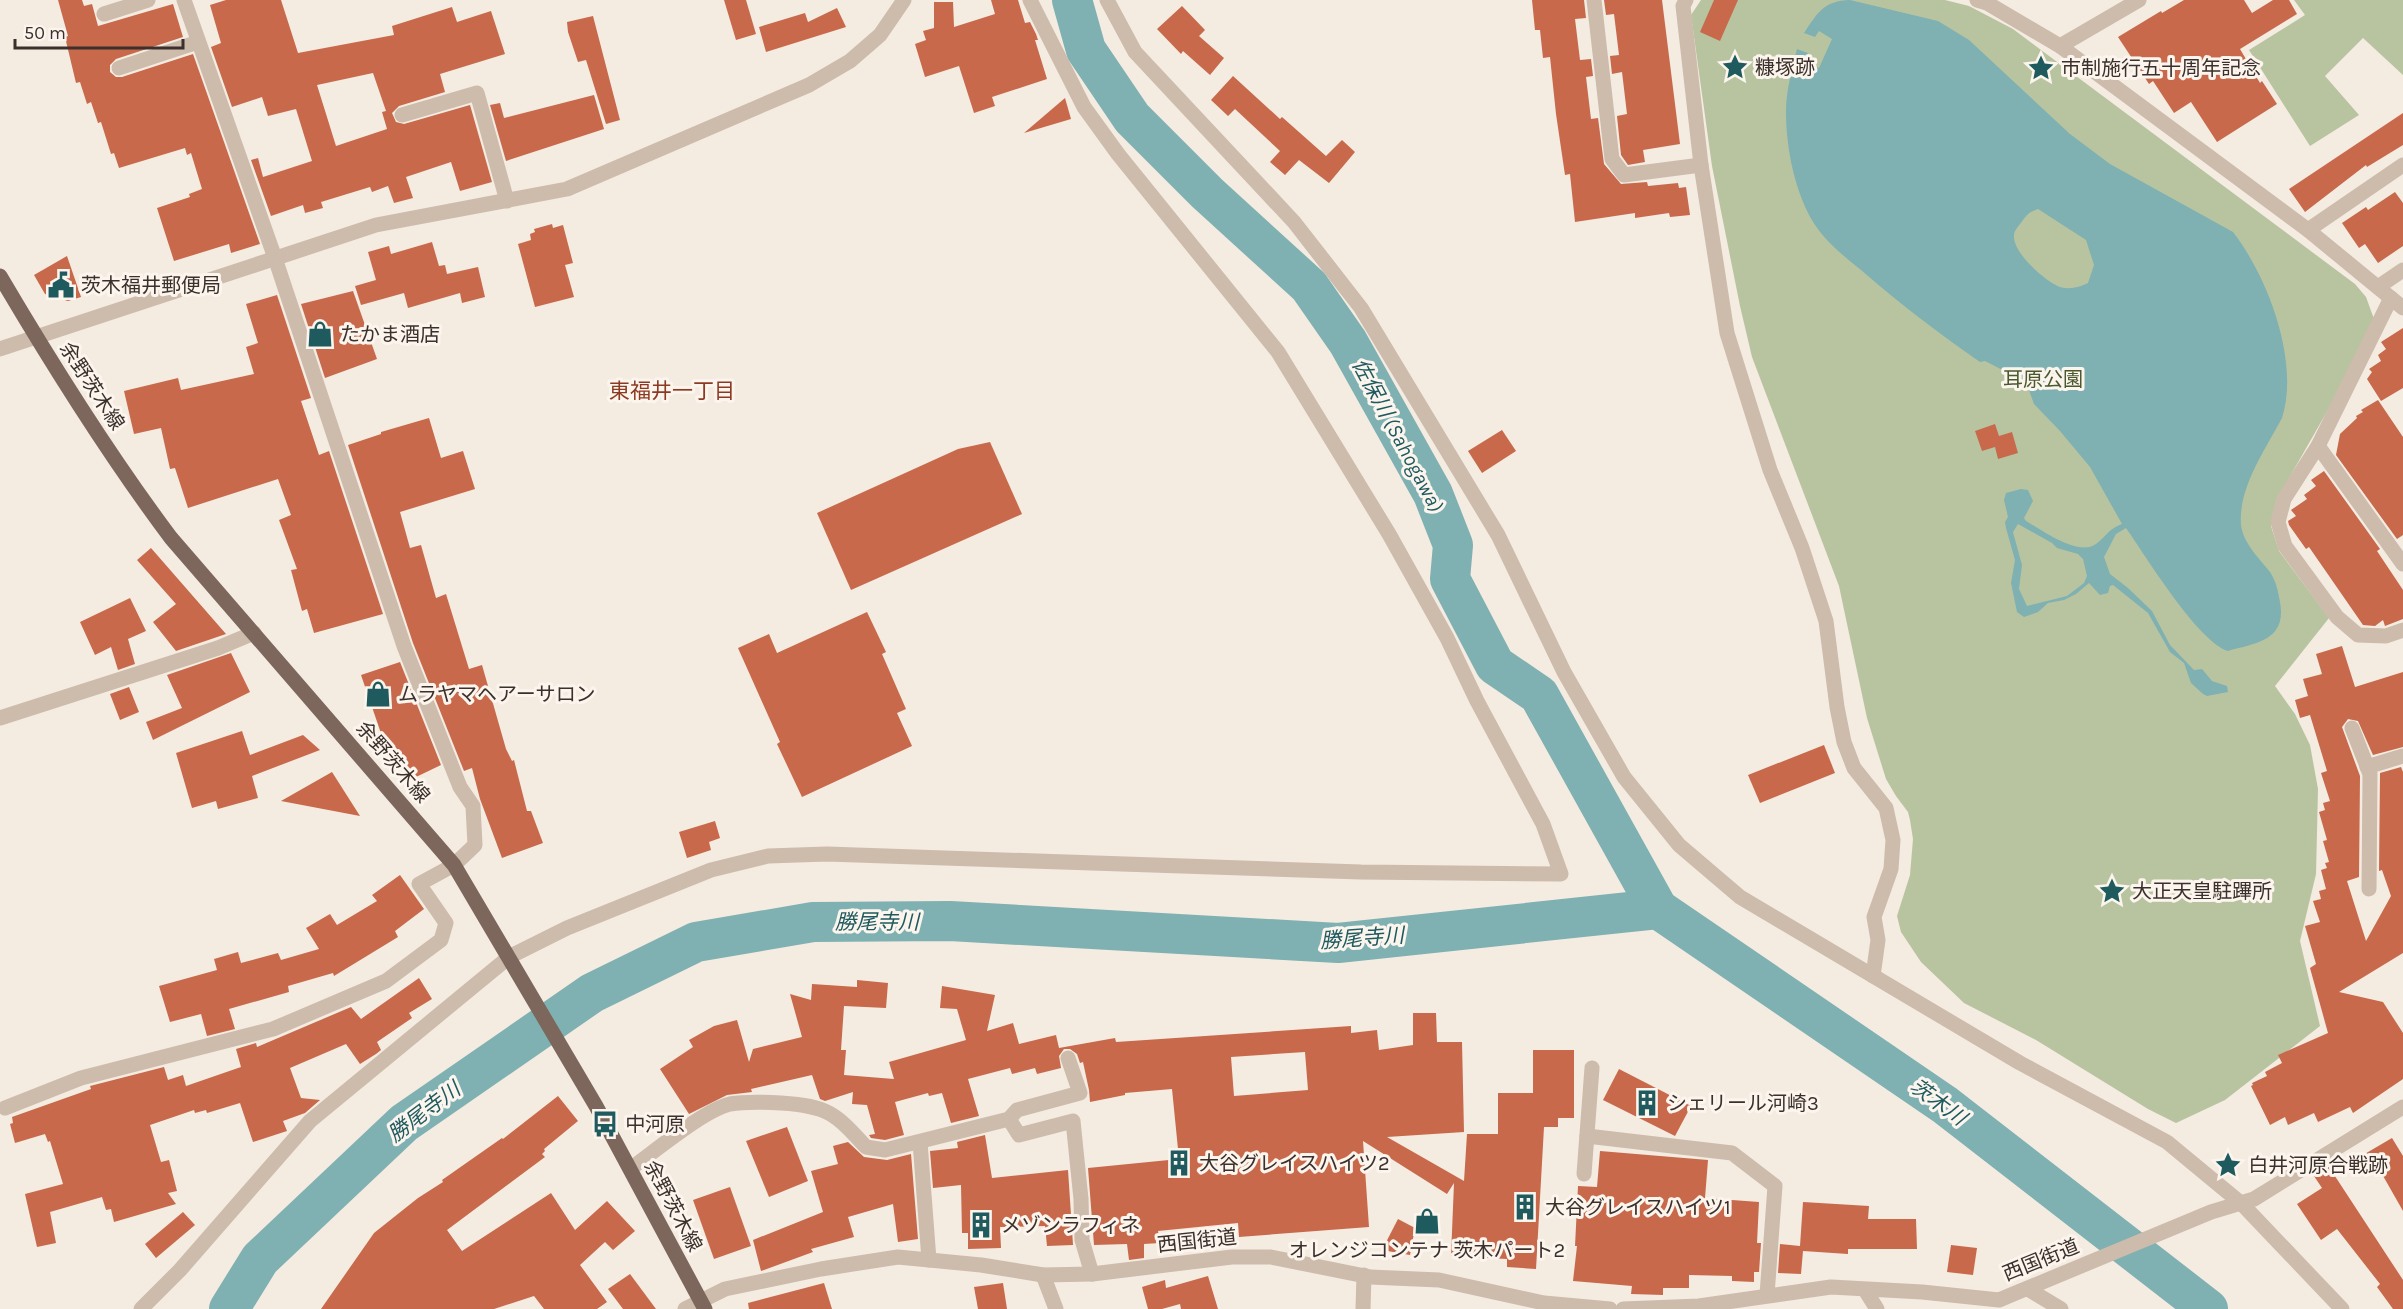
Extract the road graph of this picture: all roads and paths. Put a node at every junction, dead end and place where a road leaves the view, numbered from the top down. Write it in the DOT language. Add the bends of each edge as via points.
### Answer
graph roads {
  1 [pos="147,0"];
  2 [pos="184,0"];
  3 [pos="904,0"];
  4 [pos="1030,0"];
  5 [pos="1107,0"];
  6 [pos="1594,0"];
  7 [pos="1686,0"];
  8 [pos="1977,0"];
  9 [pos="2139,0"];
  10 [pos="104,14"];
  11 [pos="198,42"];
  12 [pos="2060,46"];
  13 [pos="120,68"];
  14 [pos="402,115"];
  15 [pos="1701,165"];
  16 [pos="2403,165"];
  17 [pos="507,201"];
  18 [pos="2308,230"];
  19 [pos="275,258"];
  20 [pos="2403,270"];
  21 [pos="0,276"];
  22 [pos="2378,287"];
  23 [pos="2400,305"];
  24 [pos="37,339"];
  25 [pos="0,349"];
  26 [pos="2318,446"];
  27 [pos="2403,564"];
  28 [pos="2403,630"];
  29 [pos="254,633"];
  30 [pos="0,718"];
  31 [pos="2352,728"];
  32 [pos="2403,756"];
  33 [pos="2367,767"];
  34 [pos="454,865"];
  35 [pos="2369,889"];
  36 [pos="512,963"];
  37 [pos="1873,976"];
  38 [pos="1068,1058"];
  39 [pos="1592,1068"];
  40 [pos="2403,1107"];
  41 [pos="5,1108"];
  42 [pos="1009,1119"];
  43 [pos="1587,1136"];
  44 [pos="920,1142"];
  45 [pos="630,1169"];
  46 [pos="1584,1174"];
  47 [pos="2241,1204"];
  48 [pos="929,1260"];
  49 [pos="1092,1274"];
  50 [pos="1043,1275"];
  51 [pos="1364,1275"];
  52 [pos="2028,1289"];
  53 [pos="1865,1290"];
  54 [pos="1767,1295"];
  55 [pos="703,1305"];
  56 [pos="1575,1308"];
  57 [pos="1699,1308"];
  58 [pos="141,1309"];
  59 [pos="685,1309"];
  60 [pos="1056,1309"];
  61 [pos="1363,1309"];
  62 [pos="1610,1309"];
  63 [pos="1623,1309"];
  64 [pos="1877,1309"];
  65 [pos="2061,1309"];
  66 [pos="2342,1309"];
  1 -- 10 [label="street"];
  2 -- 11 [label="street"];
  3 -- 17 [label="street" via="880,35 850,61 809,85 567,189"];
  4 -- 36 [label="street" via="1084,107 1278,352 1389,534 1544,824 1561,874 1349,872 827,854 768,856 711,870 567,928"];
  5 -- 37 [label="street" via="1135,52 1294,222 1361,308 1498,535 1564,672 1624,777 1679,844 1740,897"];
  6 -- 15 [label="street" via="1612,159 1624,175"];
  7 -- 15 [label="street" via="1683,6"];
  8 -- 12 [label="street"];
  9 -- 12 [label="street"];
  11 -- 13 [label="street"];
  11 -- 19 [label="street"];
  12 -- 18 [label="street"];
  14 -- 17 [label="street" via="477,93"];
  15 -- 37 [label="street" via="1727,333 1770,470 1826,621 1844,742 1854,768 1886,808 1893,840 1891,869 1874,917 1878,940"];
  16 -- 18 [label="street"];
  17 -- 19 [label="street" via="376,225"];
  18 -- 22 [label="street"];
  19 -- 24 [label="street"];
  19 -- 34 [label="street" via="404,646 460,787 473,807 475,845"];
  20 -- 22 [label="street"];
  21 -- 24 [label="main road, 余野茨木線"];
  22 -- 23 [label="street"];
  23 -- 26 [label="street"];
  24 -- 25 [label="street"];
  24 -- 29 [label="main road, 余野茨木線" via="130,483 171,538"];
  26 -- 27 [label="street"];
  26 -- 28 [label="street" via="2284,499 2278,522 2284,546 2337,616 2358,635 2386,636"];
  29 -- 30 [label="street"];
  29 -- 34 [label="main road, 余野茨木線"];
  31 -- 33 [label="street"];
  32 -- 33 [label="street"];
  33 -- 35 [label="street"];
  34 -- 36 [label="main road, 余野茨木線"];
  34 -- 41 [label="street" via="419,884 446,923 441,940 386,981 273,1029 81,1078"];
  36 -- 45 [label="main road, 余野茨木線"];
  36 -- 58 [label="street" via="310,1121"];
  37 -- 47 [label="street" via="2020,1063 2167,1142"];
  38 -- 42 [label="street" via="1080,1093 1017,1110"];
  39 -- 43 [label="street"];
  40 -- 47 [label="street, 西国街道"];
  42 -- 44 [label="street"];
  42 -- 49 [label="street" via="1018,1135 1073,1122 1082,1240"];
  43 -- 46 [label="street"];
  43 -- 54 [label="street" via="1732,1153 1775,1186"];
  44 -- 45 [label="street" via="885,1150 866,1147 842,1120 824,1109 757,1102 729,1105 706,1116"];
  44 -- 48 [label="street"];
  45 -- 55 [label="main road, 余野茨木線"];
  47 -- 52 [label="street, 西国街道" via="2211,1212"];
  47 -- 66 [label="street"];
  48 -- 50 [label="street, 西国街道"];
  48 -- 55 [label="street, 西国街道" via="898,1257 821,1269 724,1289"];
  49 -- 50 [label="street, 西国街道"];
  49 -- 51 [label="street, 西国街道" via="1232,1257 1271,1257"];
  50 -- 60 [label="street"];
  51 -- 56 [label="street, 西国街道" via="1439,1280"];
  51 -- 61 [label="street"];
  52 -- 53 [label="street, 西国街道" via="1999,1300"];
  52 -- 65 [label="street"];
  53 -- 54 [label="street, 西国街道" via="1831,1287"];
  53 -- 64 [label="street"];
  54 -- 57 [label="street, 西国街道"];
  55 -- 59 [label="street, 西国街道"];
  56 -- 62 [label="street, 西国街道"];
  57 -- 63 [label="street, 西国街道"];
}
